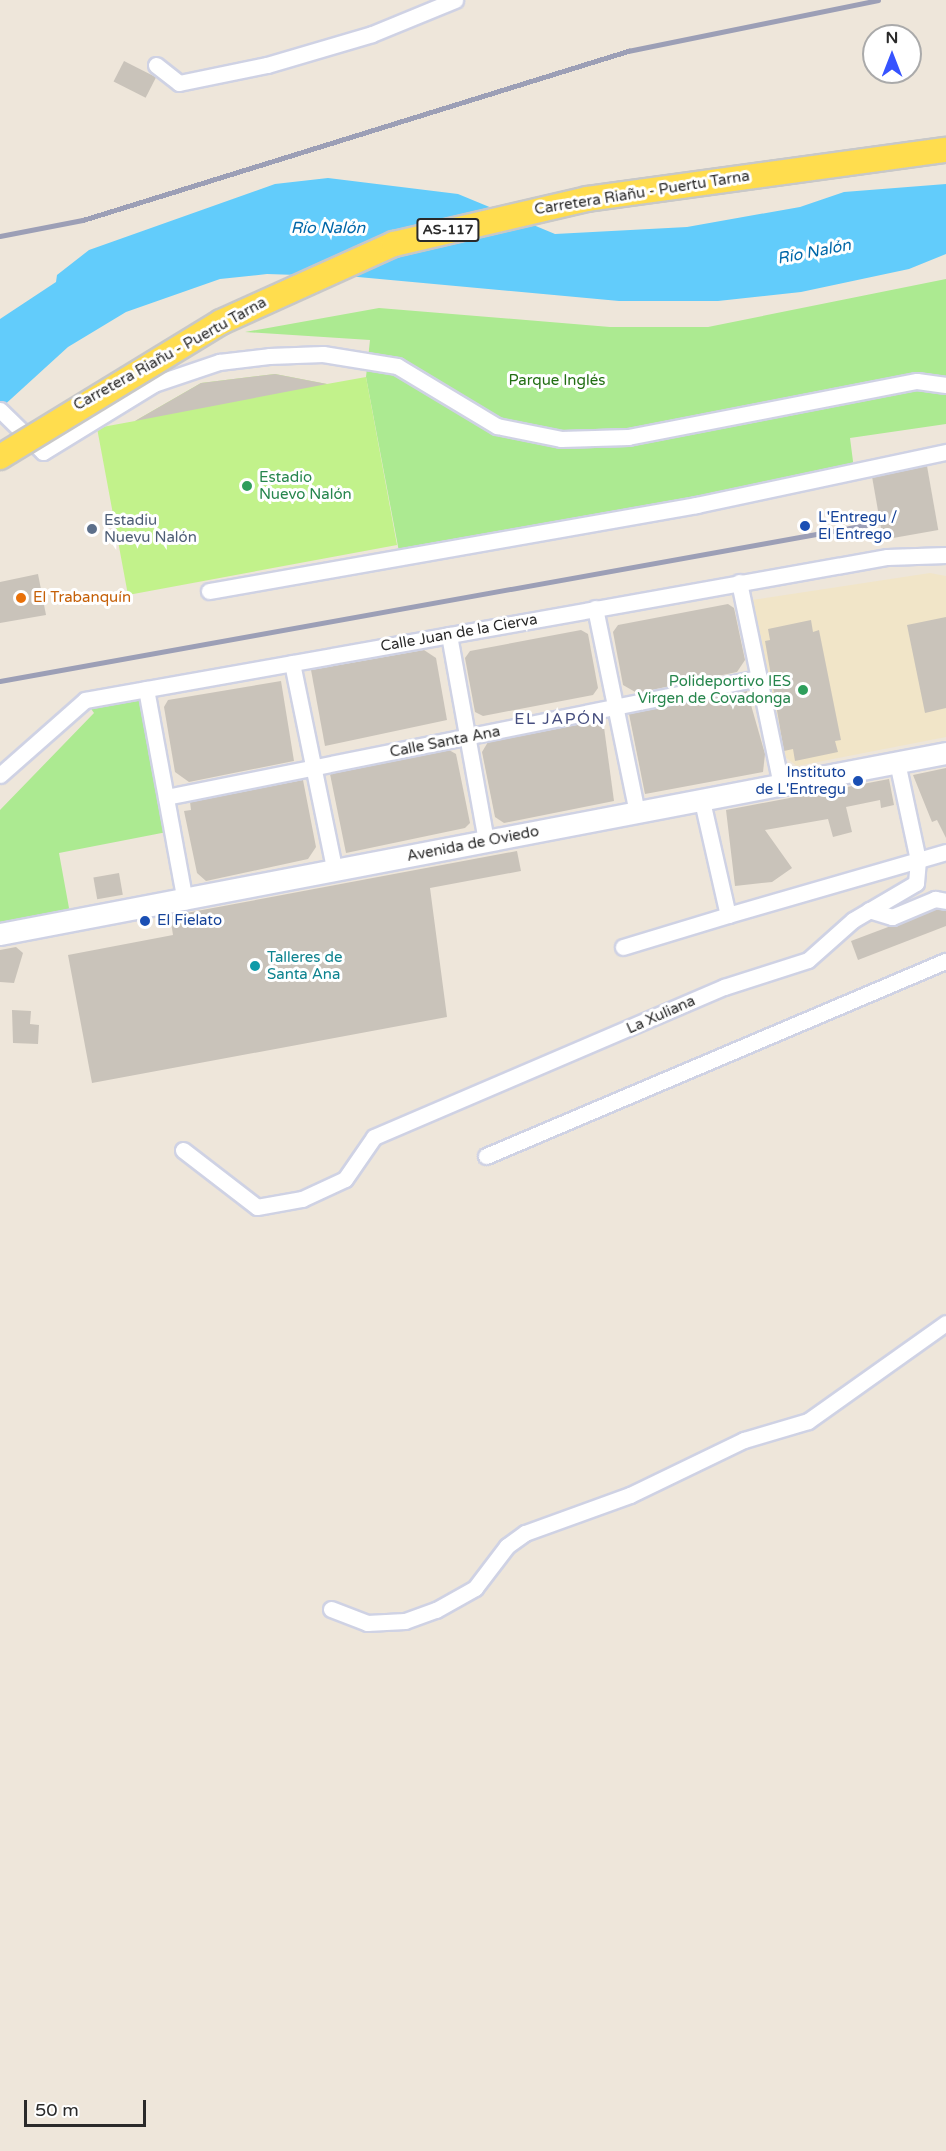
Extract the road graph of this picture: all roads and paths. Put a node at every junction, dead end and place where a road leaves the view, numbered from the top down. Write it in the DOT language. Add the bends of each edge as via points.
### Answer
graph roads {
  1 [pos="454,0"];
  2 [pos="156,64"];
  3 [pos="946,150"];
  4 [pos="946,385"];
  5 [pos="0,410"];
  6 [pos="946,452"];
  7 [pos="0,457"];
  8 [pos="946,555"];
  9 [pos="739,582"];
  10 [pos="209,591"];
  11 [pos="595,608"];
  12 [pos="449,634"];
  13 [pos="292,663"];
  14 [pos="759,678"];
  15 [pos="146,689"];
  16 [pos="615,708"];
  17 [pos="467,738"];
  18 [pos="946,753"];
  19 [pos="897,762"];
  20 [pos="314,768"];
  21 [pos="0,775"];
  22 [pos="781,784"];
  23 [pos="166,797"];
  24 [pos="702,801"];
  25 [pos="637,813"];
  26 [pos="486,841"];
  27 [pos="946,852"];
  28 [pos="918,860"];
  29 [pos="335,872"];
  30 [pos="185,901"];
  31 [pos="946,901"];
  32 [pos="869,909"];
  33 [pos="728,915"];
  34 [pos="0,934"];
  35 [pos="623,947"];
  36 [pos="946,961"];
  37 [pos="183,1150"];
  38 [pos="486,1156"];
  39 [pos="946,1323"];
  40 [pos="331,1609"];
  1 -- 2 [label="street" via="372,34 267,64 179,83"];
  3 -- 7 [label="main road, Carretera Riañu - Puertu Tarna / AS-117, bridge" via="587,199 394,244 221,322"];
  4 -- 5 [label="street" via="916,381 628,437 561,440 497,426 397,366 323,354 219,362 154,384 43,452"];
  6 -- 10 [label="street" via="696,505"];
  8 -- 9 [label="street, Calle Juan de la Cierva" via="887,556"];
  9 -- 11 [label="street, Calle Juan de la Cierva"];
  9 -- 14 [label="street"];
  11 -- 12 [label="street, Calle Juan de la Cierva"];
  11 -- 16 [label="street"];
  12 -- 13 [label="street, Calle Juan de la Cierva"];
  12 -- 17 [label="street"];
  13 -- 15 [label="street, Calle Juan de la Cierva"];
  13 -- 20 [label="street"];
  14 -- 16 [label="street, Calle Santa Ana"];
  14 -- 22 [label="street"];
  15 -- 21 [label="street, Calle Juan de la Cierva" via="73,704"];
  15 -- 23 [label="street"];
  16 -- 17 [label="street, Calle Santa Ana"];
  16 -- 25 [label="street"];
  17 -- 20 [label="street, Calle Santa Ana"];
  17 -- 26 [label="street"];
  18 -- 19 [label="street, Avenida de Oviedo"];
  19 -- 22 [label="street, Avenida de Oviedo"];
  19 -- 28 [label="street"];
  20 -- 23 [label="street, Calle Santa Ana"];
  20 -- 29 [label="street"];
  22 -- 24 [label="street, Avenida de Oviedo"];
  23 -- 30 [label="street"];
  24 -- 25 [label="street, Avenida de Oviedo"];
  24 -- 33 [label="street"];
  25 -- 26 [label="street, Avenida de Oviedo"];
  26 -- 29 [label="street, Avenida de Oviedo"];
  27 -- 28 [label="street"];
  28 -- 32 [label="street, La Xuliana" via="915,883"];
  28 -- 33 [label="street"];
  29 -- 30 [label="street, Avenida de Oviedo"];
  30 -- 34 [label="street, Avenida de Oviedo"];
  31 -- 32 [label="street" via="935,899 892,916"];
  32 -- 37 [label="street, La Xuliana" via="808,960 724,987 374,1137 345,1179 302,1199 257,1207"];
  33 -- 35 [label="street"];
  36 -- 38 [label="street"];
  39 -- 40 [label="street" via="808,1421 744,1440 630,1495 525,1533 507,1546 475,1588 436,1610 405,1621 367,1623"];
}
